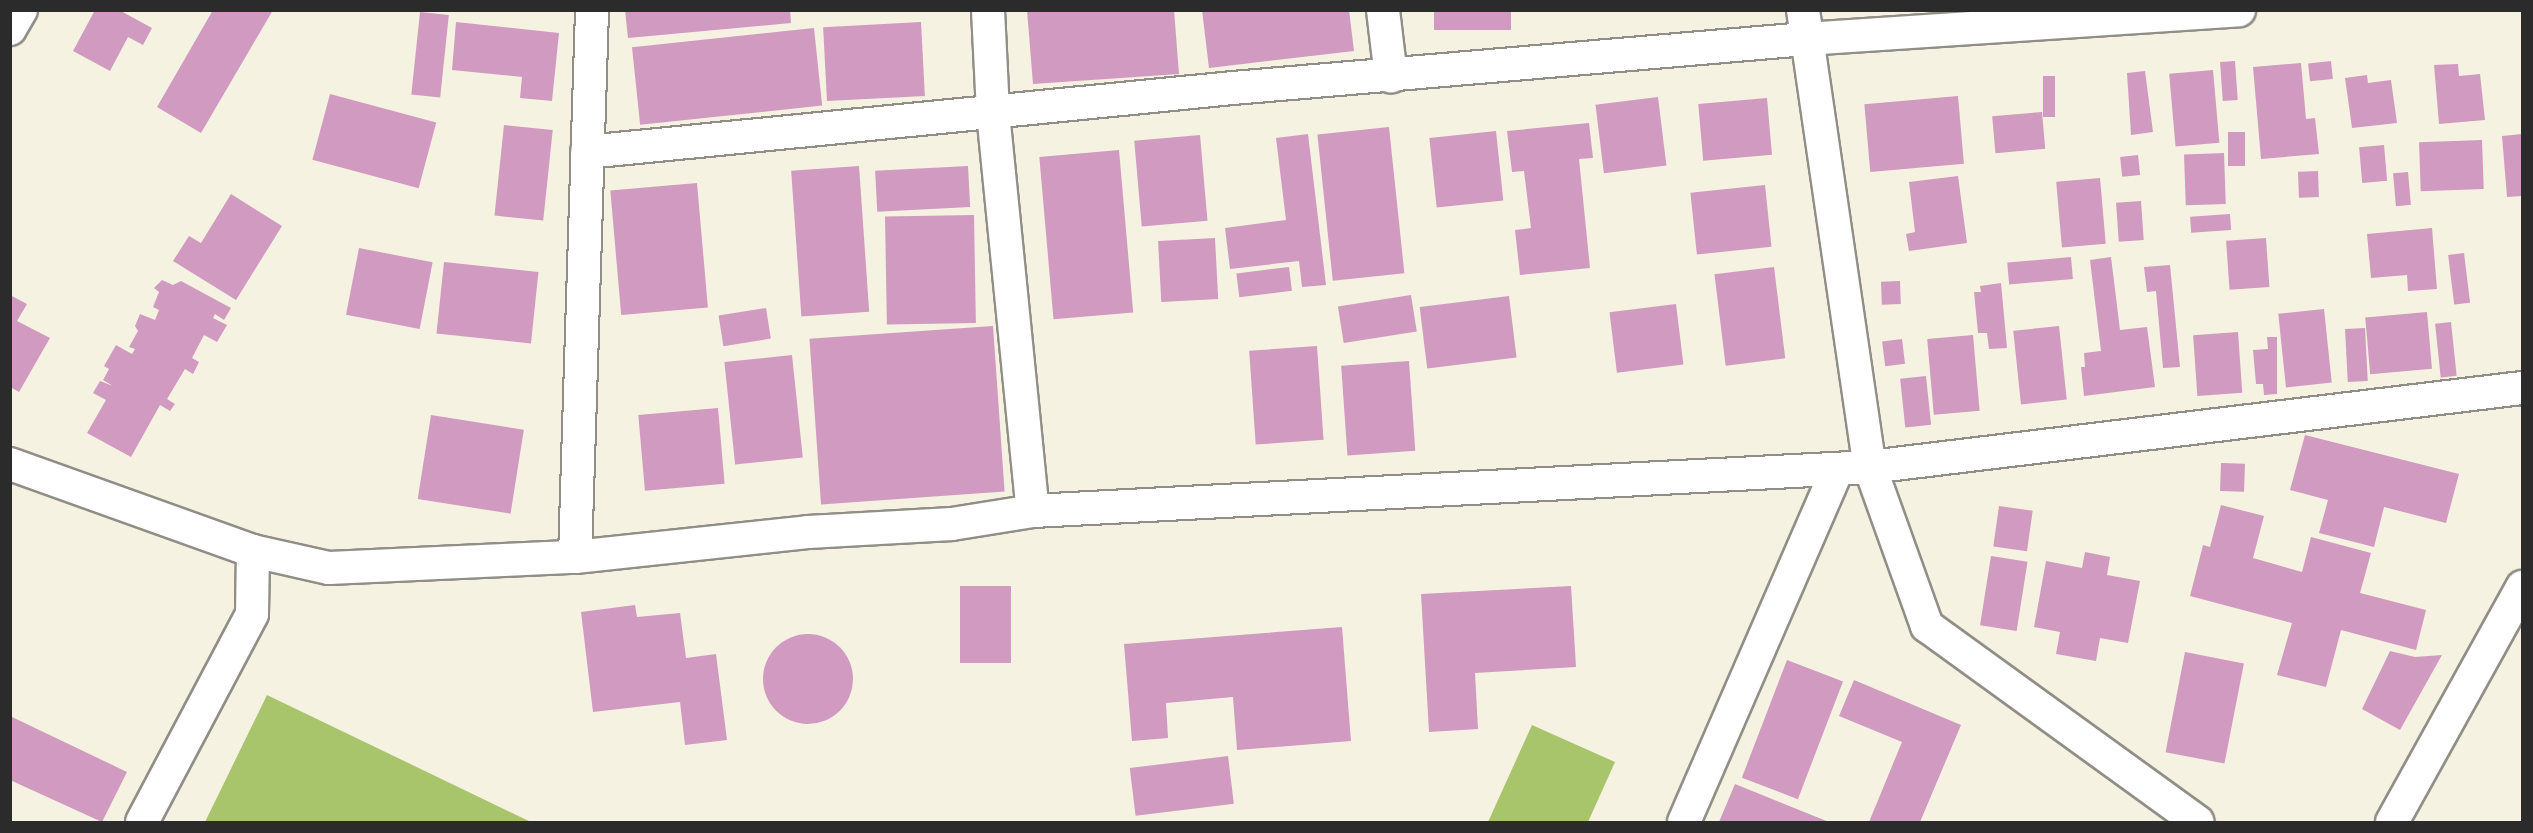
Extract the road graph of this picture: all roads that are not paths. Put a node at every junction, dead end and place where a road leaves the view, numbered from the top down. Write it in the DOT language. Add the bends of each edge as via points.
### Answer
graph roads {
  1 [pos="21,10"];
  2 [pos="988,10"];
  3 [pos="1383,10"];
  4 [pos="589,11"];
  5 [pos="2228,11"];
  6 [pos="1805,25"];
  7 [pos="10,29"];
  8 [pos="1391,76"];
  9 [pos="993,113"];
  10 [pos="587,152"];
  11 [pos="2523,388"];
  12 [pos="10,464"];
  13 [pos="1870,467"];
  14 [pos="1836,470"];
  15 [pos="1033,511"];
  16 [pos="253,551"];
  17 [pos="575,557"];
  18 [pos="2523,587"];
  19 [pos="142,822"];
  20 [pos="1684,822"];
  21 [pos="2198,822"];
  22 [pos="2392,822"];
  1 -- 7 [label="street"];
  2 -- 9 [label="street"];
  3 -- 8 [label="street"];
  4 -- 10 [label="street"];
  5 -- 6 [label="street"];
  6 -- 8 [label="street"];
  6 -- 13 [label="street"];
  8 -- 9 [label="street"];
  9 -- 10 [label="street"];
  9 -- 15 [label="street"];
  10 -- 17 [label="street"];
  11 -- 13 [label="street"];
  12 -- 16 [label="street"];
  13 -- 14 [label="street"];
  13 -- 21 [label="street" via="1926,627"];
  14 -- 15 [label="street"];
  14 -- 20 [label="street"];
  15 -- 17 [label="street" via="952,524 808,532"];
  16 -- 17 [label="street" via="330,568"];
  16 -- 19 [label="street" via="252,614"];
  18 -- 22 [label="street"];
}
